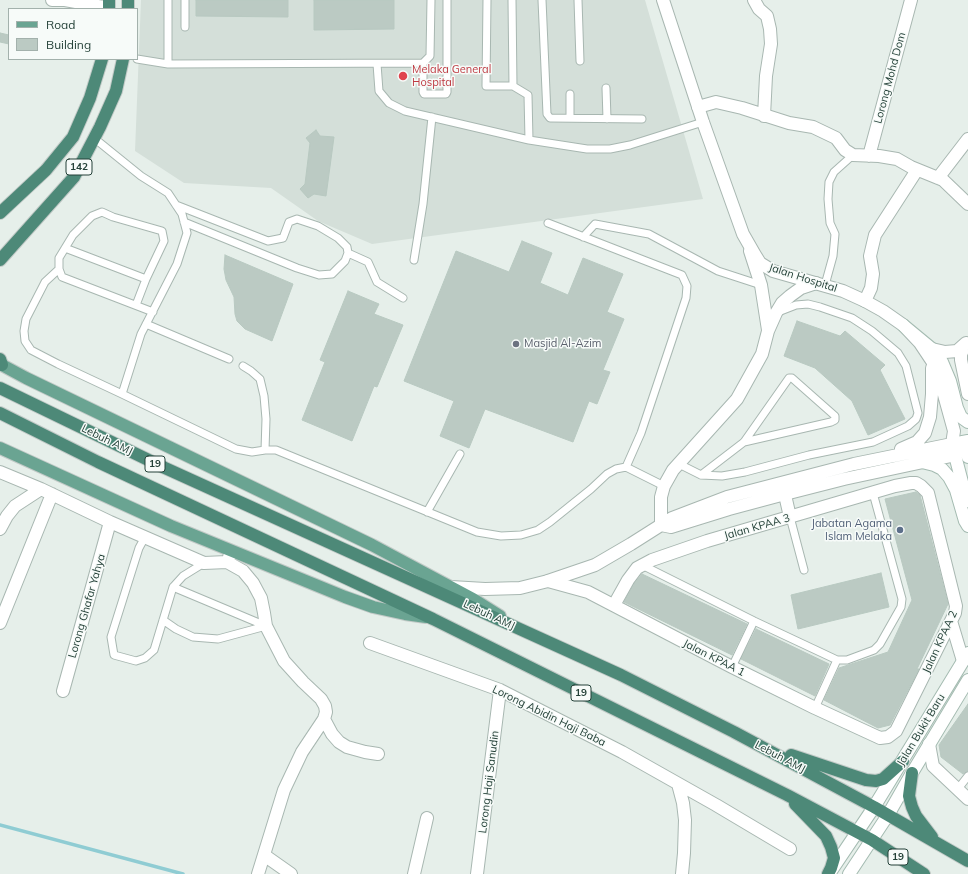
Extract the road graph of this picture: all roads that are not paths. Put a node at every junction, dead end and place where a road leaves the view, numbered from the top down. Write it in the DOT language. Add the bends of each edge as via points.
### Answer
graph roads {
  1 [pos="52,0"];
  2 [pos="168,0"];
  3 [pos="185,0"];
  4 [pos="431,0"];
  5 [pos="447,0"];
  6 [pos="487,0"];
  7 [pos="512,0"];
  8 [pos="542,0"];
  9 [pos="578,0"];
  10 [pos="663,0"];
  11 [pos="754,0"];
  12 [pos="911,0"];
  13 [pos="109,6"];
  14 [pos="185,27"];
  15 [pos="138,59"];
  16 [pos="102,60"];
  17 [pos="123,60"];
  18 [pos="580,61"];
  19 [pos="422,63"];
  20 [pos="168,64"];
  21 [pos="377,64"];
  22 [pos="513,86"];
  23 [pos="606,88"];
  24 [pos="570,94"];
  25 [pos="698,107"];
  26 [pos="764,116"];
  27 [pos="432,117"];
  28 [pos="570,118"];
  29 [pos="607,119"];
  30 [pos="642,119"];
  31 [pos="703,122"];
  32 [pos="94,138"];
  33 [pos="529,140"];
  34 [pos="968,140"];
  35 [pos="853,155"];
  36 [pos="869,156"];
  37 [pos="917,170"];
  38 [pos="938,178"];
  39 [pos="968,204"];
  40 [pos="176,205"];
  41 [pos="0,213"];
  42 [pos="184,222"];
  43 [pos="548,223"];
  44 [pos="743,234"];
  45 [pos="583,237"];
  46 [pos="65,248"];
  47 [pos="348,253"];
  48 [pos="414,260"];
  49 [pos="1,262"];
  50 [pos="59,269"];
  51 [pos="146,279"];
  52 [pos="820,284"];
  53 [pos="761,285"];
  54 [pos="403,298"];
  55 [pos="865,301"];
  56 [pos="136,305"];
  57 [pos="153,312"];
  58 [pos="776,313"];
  59 [pos="146,324"];
  60 [pos="768,332"];
  61 [pos="967,342"];
  62 [pos="932,355"];
  63 [pos="229,359"];
  64 [pos="1,365"];
  65 [pos="243,366"];
  66 [pos="963,371"];
  67 [pos="950,381"];
  68 [pos="0,388"];
  69 [pos="122,394"];
  70 [pos="968,394"];
  71 [pos="0,413"];
  72 [pos="968,422"];
  73 [pos="744,442"];
  74 [pos="0,448"];
  75 [pos="963,449"];
  76 [pos="265,450"];
  77 [pos="460,454"];
  78 [pos="922,462"];
  79 [pos="679,464"];
  80 [pos="854,464"];
  81 [pos="626,467"];
  82 [pos="0,472"];
  83 [pos="701,475"];
  84 [pos="664,486"];
  85 [pos="921,486"];
  86 [pos="783,488"];
  87 [pos="41,489"];
  88 [pos="873,492"];
  89 [pos="52,494"];
  90 [pos="968,503"];
  91 [pos="427,512"];
  92 [pos="790,517"];
  93 [pos="110,522"];
  94 [pos="661,525"];
  95 [pos="968,526"];
  96 [pos="0,529"];
  97 [pos="145,537"];
  98 [pos="230,556"];
  99 [pos="204,563"];
  100 [pos="642,565"];
  101 [pos="804,570"];
  102 [pos="548,581"];
  103 [pos="173,587"];
  104 [pos="451,587"];
  105 [pos="614,605"];
  106 [pos="433,619"];
  107 [pos="163,620"];
  108 [pos="754,621"];
  109 [pos="951,621"];
  110 [pos="0,623"];
  111 [pos="266,626"];
  112 [pos="524,631"];
  113 [pos="370,643"];
  114 [pos="966,657"];
  115 [pos="837,660"];
  116 [pos="732,667"];
  117 [pos="968,680"];
  118 [pos="500,690"];
  119 [pos="63,691"];
  120 [pos="815,708"];
  121 [pos="324,719"];
  122 [pos="734,732"];
  123 [pos="880,738"];
  124 [pos="929,744"];
  125 [pos="378,754"];
  126 [pos="903,761"];
  127 [pos="912,773"];
  128 [pos="968,776"];
  129 [pos="678,784"];
  130 [pos="957,790"];
  131 [pos="787,795"];
  132 [pos="968,799"];
  133 [pos="874,807"];
  134 [pos="888,815"];
  135 [pos="427,818"];
  136 [pos="857,832"];
  137 [pos="872,840"];
  138 [pos="935,842"];
  139 [pos="790,849"];
  140 [pos="264,855"];
  141 [pos="968,861"];
  142 [pos="258,874"];
  143 [pos="291,874"];
  144 [pos="414,874"];
  145 [pos="477,874"];
  146 [pos="682,874"];
  147 [pos="829,874"];
  148 [pos="849,874"];
  149 [pos="924,874"];
  1 -- 13 [label="street"];
  2 -- 20 [label="lane"];
  3 -- 14 [label="lane"];
  4 -- 19 [label="lane" via="430,56"];
  5 -- 19 [label="lane" via="446,94 424,94"];
  6 -- 22 [label="lane" via="486,86"];
  7 -- 22 [label="lane"];
  8 -- 28 [label="lane" via="547,114 550,118"];
  9 -- 18 [label="lane"];
  10 -- 25 [label="street, Jalan Hospital"];
  11 -- 26 [label="street" via="767,16 770,29"];
  12 -- 36 [label="street, Lorong Mohd Dom"];
  15 -- 20 [label="lane"];
  16 -- 41 [label="highway, 142" via="90,98 73,137 46,170"];
  17 -- 32 [label="highway, 142" via="116,91"];
  19 -- 21 [label="lane"];
  20 -- 21 [label="lane"];
  21 -- 27 [label="lane" via="380,91 388,103"];
  22 -- 33 [label="lane" via="528,95"];
  23 -- 29 [label="lane"];
  24 -- 28 [label="lane"];
  25 -- 26 [label="street" via="716,102"];
  25 -- 31 [label="street, Jalan Hospital"];
  26 -- 35 [label="street" via="813,127 836,138"];
  27 -- 33 [label="lane"];
  27 -- 48 [label="lane"];
  28 -- 29 [label="lane"];
  29 -- 30 [label="lane"];
  31 -- 33 [label="lane" via="630,146 587,149"];
  31 -- 44 [label="street, Jalan Hospital"];
  32 -- 40 [label="lane" via="141,176 168,193"];
  32 -- 49 [label="highway, 142" via="74,177"];
  34 -- 38 [label="street"];
  35 -- 36 [label="street"];
  35 -- 52 [label="lane" via="834,172 829,182 830,223 835,234 833,256"];
  36 -- 37 [label="street" via="897,159"];
  37 -- 38 [label="street"];
  37 -- 55 [label="street" via="875,235 870,256 873,274 871,288"];
  38 -- 39 [label="street"];
  40 -- 42 [label="lane"];
  40 -- 47 [label="lane" via="268,241 283,238 289,222 297,219 318,226 338,238 347,247"];
  42 -- 47 [label="lane" via="319,275 332,274 346,261"];
  42 -- 57 [label="lane" via="187,233 177,264"];
  43 -- 45 [label="lane"];
  44 -- 52 [label="street, Jalan Hospital" via="755,256 766,267"];
  44 -- 53 [label="street"];
  45 -- 53 [label="lane" via="595,224 649,234 718,271"];
  45 -- 81 [label="lane" via="682,275 687,286 686,298"];
  46 -- 50 [label="lane" via="59,258"];
  46 -- 51 [label="lane"];
  46 -- 51 [label="lane" via="73,235 92,216 102,212 113,218 162,231 164,241"];
  47 -- 54 [label="lane" via="368,262 377,282"];
  50 -- 56 [label="lane" via="62,277"];
  50 -- 69 [label="lane" via="45,282 26,319 25,341 31,350"];
  51 -- 56 [label="lane"];
  52 -- 55 [label="street, Jalan Hospital"];
  52 -- 58 [label="street" via="801,288 782,303"];
  53 -- 60 [label="street"];
  55 -- 62 [label="street, Jalan Hospital" via="903,325"];
  56 -- 57 [label="lane"];
  57 -- 59 [label="lane"];
  58 -- 60 [label="street"];
  58 -- 83 [label="lane" via="796,305 808,304 852,318 872,331 898,353 906,366 918,413 916,419 908,426 872,442 809,454 745,472 722,476"];
  59 -- 63 [label="lane"];
  59 -- 69 [label="lane"];
  60 -- 79 [label="street" via="762,354 737,399"];
  61 -- 62 [label="street" via="957,351"];
  61 -- 66 [label="street" via="961,354"];
  62 -- 67 [label="street" via="942,362"];
  62 -- 75 [label="street" via="954,431"];
  62 -- 80 [label="street" via="930,417 925,432 908,446"];
  64 -- 104 [label="main road" via="372,545"];
  65 -- 76 [label="lane" via="260,379 264,396"];
  66 -- 67 [label="street" via="959,367 950,368"];
  66 -- 70 [label="street"];
  67 -- 72 [label="street" via="956,408 961,418"];
  68 -- 112 [label="highway, Lebuh AMJ / 19" via="165,468"];
  69 -- 76 [label="lane" via="236,449 252,452"];
  71 -- 106 [label="highway, 19" via="98,462"];
  73 -- 73 [label="lane" via="831,422 835,420 835,416 789,378"];
  73 -- 83 [label="lane"];
  74 -- 98 [label="main road"];
  75 -- 78 [label="street"];
  75 -- 80 [label="street"];
  75 -- 90 [label="street"];
  76 -- 91 [label="lane" via="276,450 305,461"];
  77 -- 91 [label="lane"];
  78 -- 86 [label="street" via="844,479"];
  78 -- 95 [label="street" via="942,469 949,477"];
  79 -- 83 [label="lane"];
  79 -- 84 [label="street"];
  80 -- 86 [label="street"];
  81 -- 84 [label="lane"];
  81 -- 91 [label="lane" via="607,474 591,490 538,530 521,535 500,536 478,532"];
  82 -- 87 [label="street"];
  84 -- 94 [label="street" via="661,498"];
  85 -- 88 [label="street, Jalan KPAA 3" via="911,483"];
  85 -- 109 [label="street, Jalan KPAA 2" via="928,493 952,586 956,606"];
  86 -- 92 [label="street"];
  86 -- 94 [label="street" via="671,528"];
  87 -- 89 [label="street"];
  87 -- 96 [label="street" via="15,506"];
  88 -- 92 [label="street, Jalan KPAA 3"];
  88 -- 115 [label="lane" via="902,598 901,607 874,650 847,660"];
  89 -- 93 [label="street"];
  89 -- 110 [label="street"];
  92 -- 100 [label="street, Jalan KPAA 3" via="707,541"];
  92 -- 101 [label="lane"];
  93 -- 97 [label="street"];
  93 -- 119 [label="street, Lorong Ghafar Yahya"];
  94 -- 102 [label="street" via="595,564"];
  97 -- 99 [label="street"];
  97 -- 107 [label="lane" via="139,548 111,637 114,655 136,661 145,658 154,650"];
  98 -- 99 [label="street"];
  98 -- 106 [label="main road" via="373,607"];
  98 -- 111 [label="street" via="253,583 260,598"];
  99 -- 103 [label="lane" via="183,576"];
  100 -- 105 [label="street, Jalan KPAA 3" via="628,580"];
  100 -- 108 [label="lane"];
  102 -- 104 [label="street" via="513,588"];
  102 -- 105 [label="street, Jalan KPAA 1" via="588,592"];
  103 -- 107 [label="lane"];
  103 -- 111 [label="lane"];
  104 -- 112 [label="main road"];
  105 -- 116 [label="street, Jalan KPAA 1"];
  106 -- 131 [label="highway, 19"];
  107 -- 111 [label="lane" via="193,637 218,639"];
  108 -- 115 [label="lane"];
  108 -- 116 [label="lane"];
  109 -- 114 [label="street"];
  109 -- 123 [label="street, Jalan KPAA 2" via="896,732"];
  111 -- 121 [label="street" via="284,661 321,699 326,712"];
  112 -- 122 [label="highway, Lebuh AMJ / 19" via="621,675"];
  113 -- 118 [label="street, Lorong Abidin Haji Baba"];
  114 -- 126 [label="street, Jalan Bukit Baru"];
  115 -- 120 [label="lane"];
  116 -- 120 [label="street, Jalan KPAA 1"];
  117 -- 124 [label="street, Jalan Bukit Baru"];
  118 -- 129 [label="street, Lorong Abidin Haji Baba" via="622,752"];
  118 -- 145 [label="street, Lorong Haji Sanudin"];
  120 -- 123 [label="street, Jalan KPAA 1"];
  121 -- 125 [label="street" via="339,742 347,747"];
  121 -- 140 [label="street" via="302,752 284,790"];
  122 -- 126 [label="highway" via="789,755 866,780 883,779"];
  122 -- 133 [label="highway, Lebuh AMJ / 19"];
  124 -- 127 [label="street, Jalan Bukit Baru"];
  124 -- 130 [label="street" via="934,766"];
  126 -- 133 [label="street, Jalan Bukit Baru"];
  127 -- 134 [label="street, Jalan Bukit Baru"];
  127 -- 138 [label="highway" via="909,796 912,806 916,816"];
  128 -- 130 [label="lane"];
  129 -- 139 [label="street, Lorong Abidin Haji Baba"];
  129 -- 146 [label="street" via="684,803 685,820"];
  130 -- 132 [label="street"];
  131 -- 136 [label="highway, 19"];
  131 -- 147 [label="highway" via="826,836 834,858"];
  133 -- 134 [label="highway, Lebuh AMJ / 19"];
  133 -- 136 [label="street, Jalan Bukit Baru"];
  134 -- 137 [label="street, Jalan Bukit Baru"];
  134 -- 138 [label="highway, Lebuh AMJ / 19"];
  135 -- 144 [label="street"];
  136 -- 137 [label="highway, 19"];
  136 -- 147 [label="street, Jalan Bukit Baru"];
  137 -- 148 [label="street, Jalan Bukit Baru"];
  137 -- 149 [label="highway, 19"];
  138 -- 141 [label="highway, Lebuh AMJ / 19"];
  140 -- 142 [label="street"];
  140 -- 143 [label="street"];
}
